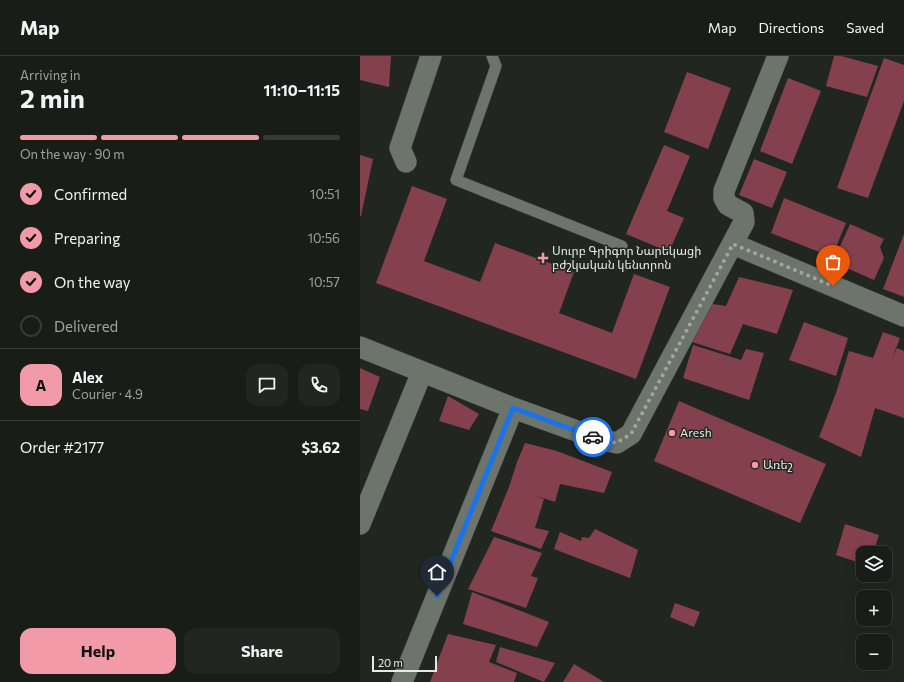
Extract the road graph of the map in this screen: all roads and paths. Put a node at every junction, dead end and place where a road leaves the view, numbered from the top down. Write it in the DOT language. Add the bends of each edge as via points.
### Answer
graph roads {
  1 [pos="431,56"];
  2 [pos="492,56"];
  3 [pos="778,56"];
  4 [pos="406,162"];
  5 [pos="733,244"];
  6 [pos="622,246"];
  7 [pos="904,316"];
  8 [pos="360,347"];
  9 [pos="422,372"];
  10 [pos="513,408"];
  11 [pos="360,524"];
  12 [pos="402,682"];
  1 -- 4 [label="street" via="400,148"];
  2 -- 6 [label="lane" via="496,66 456,180"];
  3 -- 5 [label="street" via="724,191 728,206 742,213 744,218"];
  5 -- 7 [label="street"];
  5 -- 10 [label="street" via="631,434 616,443"];
  8 -- 9 [label="street"];
  9 -- 10 [label="street"];
  9 -- 11 [label="street"];
  10 -- 12 [label="street"];
}
